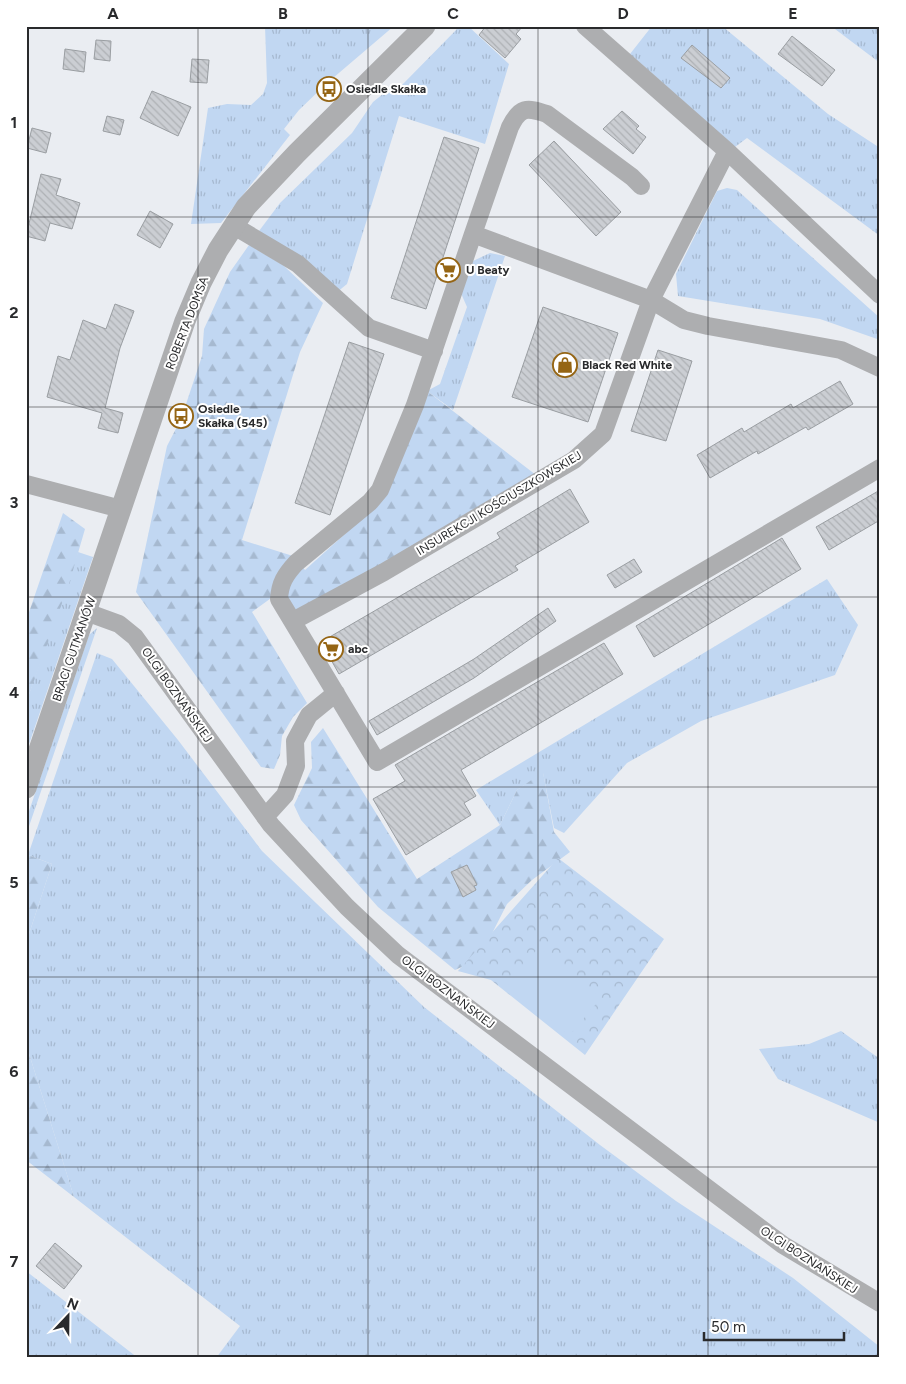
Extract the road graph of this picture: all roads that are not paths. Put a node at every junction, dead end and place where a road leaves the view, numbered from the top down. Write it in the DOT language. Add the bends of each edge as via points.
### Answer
graph roads {
  1 [pos="425,26"];
  2 [pos="585,26"];
  3 [pos="726,151"];
  4 [pos="641,186"];
  5 [pos="234,226"];
  6 [pos="473,234"];
  7 [pos="880,295"];
  8 [pos="651,300"];
  9 [pos="434,351"];
  10 [pos="880,368"];
  11 [pos="880,468"];
  12 [pos="26,484"];
  13 [pos="121,509"];
  14 [pos="86,612"];
  15 [pos="293,621"];
  16 [pos="336,693"];
  17 [pos="26,788"];
  18 [pos="265,817"];
  19 [pos="880,1303"];
  1 -- 5 [label="street, ROBERTA DOMSA" via="276,174"];
  2 -- 3 [label="street"];
  3 -- 7 [label="street"];
  3 -- 8 [label="street, INSUREKCJI KOŚCIUSZKOWSKIEJ"];
  4 -- 6 [label="street" via="546,114 533,109 522,110 510,127"];
  5 -- 9 [label="street" via="298,264 369,328"];
  5 -- 13 [label="street, ROBERTA DOMSA" via="200,283"];
  6 -- 8 [label="street"];
  6 -- 9 [label="street"];
  8 -- 10 [label="street" via="692,322 841,350"];
  8 -- 15 [label="street, INSUREKCJI KOŚCIUSZKOWSKIEJ" via="605,428 593,444 574,460 508,499"];
  9 -- 15 [label="street" via="380,490 296,563 279,586 279,600"];
  11 -- 16 [label="street" via="377,762"];
  12 -- 13 [label="street"];
  13 -- 14 [label="street, BRACI GUTMANÓW"];
  14 -- 17 [label="street, BRACI GUTMANÓW"];
  14 -- 18 [label="street, OLGI BOZNAŃSKIEJ" via="119,624 135,637"];
  15 -- 16 [label="street"];
  16 -- 18 [label="street" via="308,715 295,741 296,766 285,794"];
  18 -- 19 [label="street, OLGI BOZNAŃSKIEJ" via="323,882 398,955 783,1245"];
}
